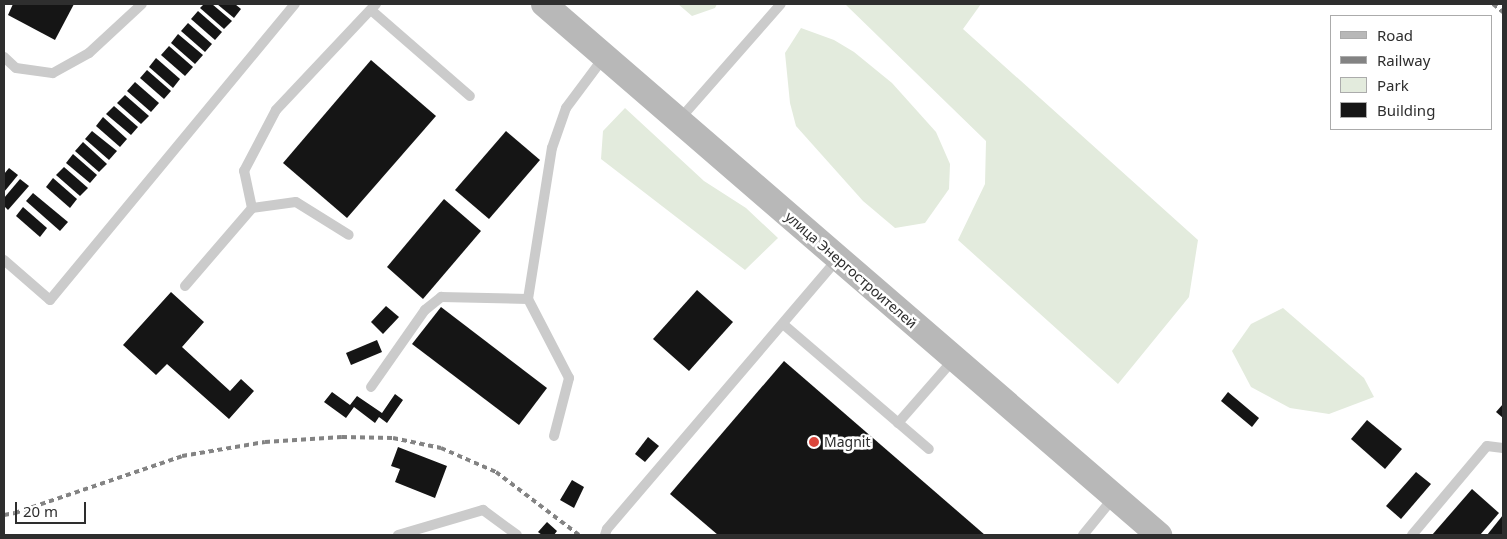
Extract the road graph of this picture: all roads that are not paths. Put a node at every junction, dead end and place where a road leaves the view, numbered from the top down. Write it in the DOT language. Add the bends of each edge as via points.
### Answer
graph roads {
  1 [pos="142,4"];
  2 [pos="295,4"];
  3 [pos="544,4"];
  4 [pos="780,4"];
  5 [pos="374,7"];
  6 [pos="604,56"];
  7 [pos="4,57"];
  8 [pos="470,96"];
  9 [pos="678,120"];
  10 [pos="252,208"];
  11 [pos="349,235"];
  12 [pos="838,259"];
  13 [pos="4,260"];
  14 [pos="185,286"];
  15 [pos="528,298"];
  16 [pos="783,324"];
  17 [pos="954,359"];
  18 [pos="372,387"];
  19 [pos="898,423"];
  20 [pos="554,436"];
  21 [pos="1503,448"];
  22 [pos="929,449"];
  23 [pos="1114,497"];
  24 [pos="398,535"];
  25 [pos="517,535"];
  26 [pos="605,535"];
  27 [pos="1083,535"];
  28 [pos="1159,535"];
  29 [pos="1412,535"];
  1 -- 7 [label="lane" via="89,53 53,74 16,68"];
  2 -- 13 [label="lane" via="50,300"];
  3 -- 6 [label="main road, улица Энергостроителей"];
  4 -- 9 [label="lane"];
  5 -- 8 [label="lane"];
  5 -- 10 [label="lane" via="276,110 244,171"];
  6 -- 9 [label="main road, улица Энергостроителей"];
  6 -- 15 [label="lane" via="566,108 552,148"];
  9 -- 12 [label="main road, улица Энергостроителей"];
  10 -- 11 [label="lane" via="296,202"];
  10 -- 14 [label="lane"];
  12 -- 16 [label="lane"];
  12 -- 17 [label="main road, улица Энергостроителей"];
  15 -- 18 [label="lane" via="441,297 425,310"];
  15 -- 20 [label="lane" via="569,378"];
  16 -- 19 [label="lane"];
  16 -- 26 [label="lane"];
  17 -- 19 [label="lane"];
  17 -- 23 [label="main road, улица Энергостроителей"];
  19 -- 22 [label="lane"];
  21 -- 29 [label="lane" via="1487,446"];
  23 -- 27 [label="lane"];
  23 -- 28 [label="main road, улица Энергостроителей"];
  24 -- 25 [label="lane" via="483,510"];
}
